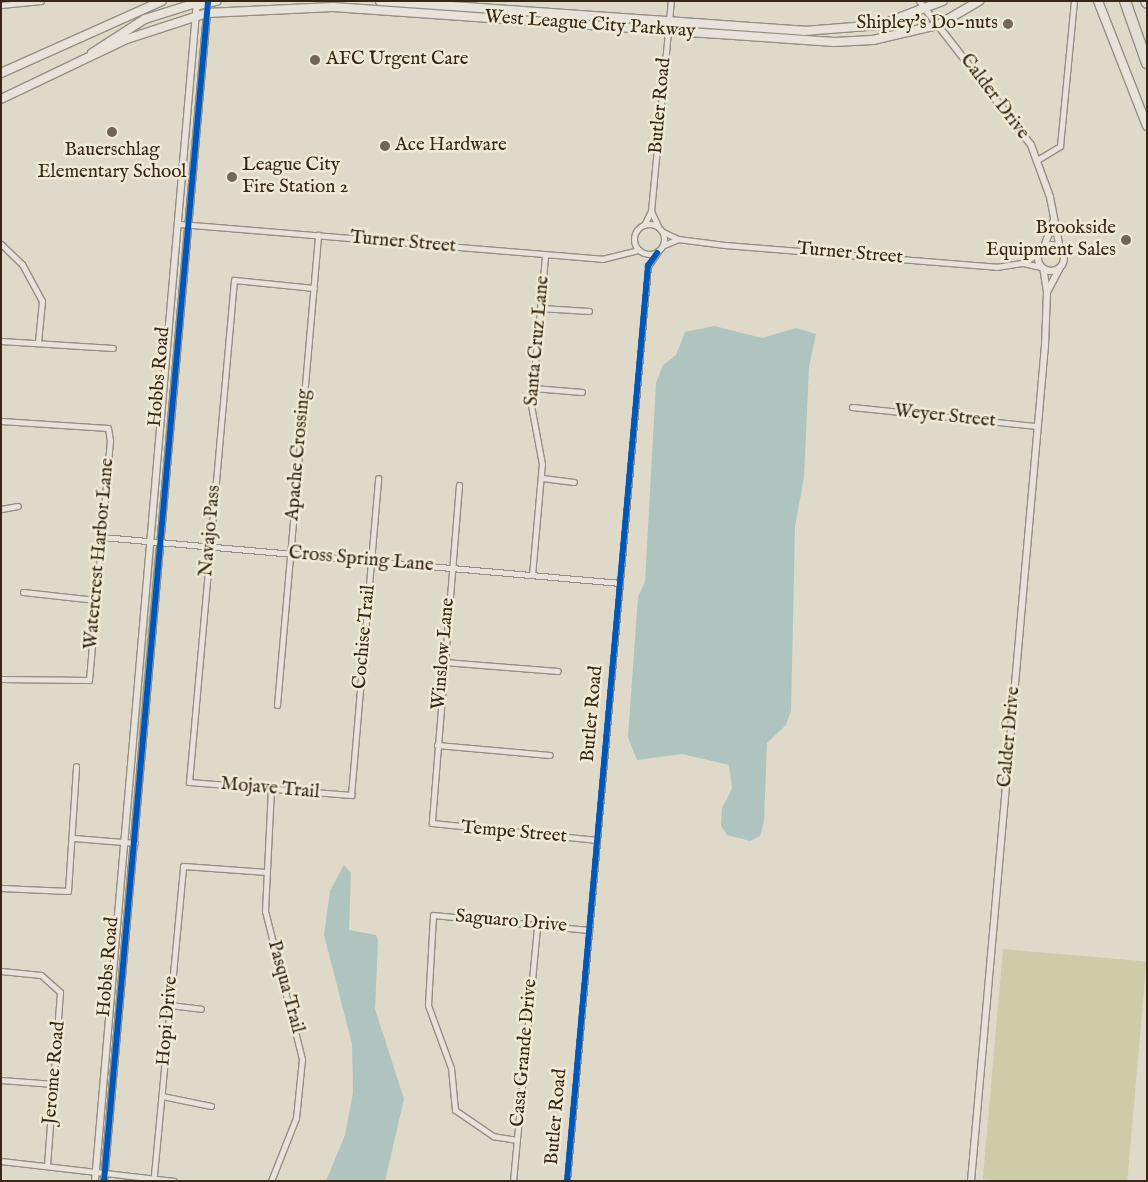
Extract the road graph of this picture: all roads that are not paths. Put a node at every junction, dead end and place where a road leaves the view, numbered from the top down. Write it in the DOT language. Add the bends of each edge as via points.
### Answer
graph roads {
  1 [pos="41,1"];
  2 [pos="162,1"];
  3 [pos="217,1"];
  4 [pos="380,1"];
  5 [pos="671,1"];
  6 [pos="919,1"];
  7 [pos="943,1"];
  8 [pos="979,1"];
  9 [pos="1074,1"];
  10 [pos="1098,1"];
  11 [pos="1125,1"];
  12 [pos="202,2"];
  13 [pos="1,5"];
  14 [pos="452,5"];
  15 [pos="926,10"];
  16 [pos="548,11"];
  17 [pos="207,13"];
  18 [pos="196,16"];
  19 [pos="448,16"];
  20 [pos="670,19"];
  21 [pos="547,21"];
  22 [pos="938,25"];
  23 [pos="668,30"];
  24 [pos="1141,46"];
  25 [pos="81,62"];
  26 [pos="1147,63"];
  27 [pos="1147,69"];
  28 [pos="1,73"];
  29 [pos="1,99"];
  30 [pos="1147,126"];
  31 [pos="1037,160"];
  32 [pos="652,211"];
  33 [pos="1054,221"];
  34 [pos="180,224"];
  35 [pos="188,224"];
  36 [pos="644,225"];
  37 [pos="658,226"];
  38 [pos="663,232"];
  39 [pos="318,235"];
  40 [pos="678,239"];
  41 [pos="634,240"];
  42 [pos="1,244"];
  43 [pos="664,245"];
  44 [pos="1044,247"];
  45 [pos="1060,249"];
  46 [pos="640,251"];
  47 [pos="625,253"];
  48 [pos="657,253"];
  49 [pos="1039,253"];
  50 [pos="544,256"];
  51 [pos="1022,263"];
  52 [pos="648,266"];
  53 [pos="1042,268"];
  54 [pos="1059,268"];
  55 [pos="314,288"];
  56 [pos="1047,292"];
  57 [pos="540,308"];
  58 [pos="589,311"];
  59 [pos="1,341"];
  60 [pos="38,342"];
  61 [pos="113,348"];
  62 [pos="533,388"];
  63 [pos="582,392"];
  64 [pos="852,407"];
  65 [pos="1,421"];
  66 [pos="1037,426"];
  67 [pos="378,478"];
  68 [pos="542,478"];
  69 [pos="574,482"];
  70 [pos="459,485"];
  71 [pos="18,506"];
  72 [pos="1,509"];
  73 [pos="102,537"];
  74 [pos="152,541"];
  75 [pos="160,542"];
  76 [pos="210,546"];
  77 [pos="291,554"];
  78 [pos="372,561"];
  79 [pos="452,568"];
  80 [pos="532,575"];
  81 [pos="620,583"];
  82 [pos="23,592"];
  83 [pos="96,600"];
  84 [pos="444,662"];
  85 [pos="558,671"];
  86 [pos="1,678"];
  87 [pos="277,705"];
  88 [pos="437,745"];
  89 [pos="550,755"];
  90 [pos="132,756"];
  91 [pos="142,756"];
  92 [pos="76,766"];
  93 [pos="189,782"];
  94 [pos="271,789"];
  95 [pos="351,795"];
  96 [pos="432,824"];
  97 [pos="74,838"];
  98 [pos="598,840"];
  99 [pos="125,842"];
  100 [pos="135,843"];
  101 [pos="264,872"];
  102 [pos="1,888"];
  103 [pos="537,925"];
  104 [pos="589,930"];
  105 [pos="1,971"];
  106 [pos="170,1005"];
  107 [pos="201,1010"];
  108 [pos="1,1080"];
  109 [pos="54,1084"];
  110 [pos="162,1096"];
  111 [pos="211,1106"];
  112 [pos="517,1140"];
  113 [pos="1,1161"];
  114 [pos="47,1165"];
  115 [pos="96,1169"];
  116 [pos="106,1170"];
  117 [pos="154,1175"];
  118 [pos="95,1181"];
  119 [pos="104,1181"];
  120 [pos="174,1181"];
  121 [pos="271,1181"];
  122 [pos="514,1181"];
  123 [pos="567,1181"];
  124 [pos="971,1181"];
  1 -- 13 [label="street"];
  2 -- 28 [label="main road"];
  3 -- 12 [label="main road"];
  4 -- 14 [label="main road, West League City Parkway"];
  5 -- 20 [label="street, Butler Road"];
  6 -- 15 [label="street"];
  7 -- 15 [label="main road, West League City Parkway"];
  8 -- 22 [label="main road, West League City Parkway"];
  9 -- 31 [label="street" via="1060,146"];
  10 -- 30 [label="main road"];
  11 -- 24 [label="highway"];
  12 -- 17 [label="street, Hobbs Road"];
  12 -- 18 [label="street, Hobbs Road"];
  12 -- 25 [label="main road" via="135,23"];
  14 -- 16 [label="main road, West League City Parkway"];
  14 -- 19 [label="main road"];
  15 -- 20 [label="main road, West League City Parkway" via="845,31"];
  15 -- 22 [label="street, Calder Drive"];
  16 -- 20 [label="main road, West League City Parkway"];
  16 -- 21 [label="main road"];
  17 -- 18 [label="main road, West League City Parkway"];
  17 -- 19 [label="main road, West League City Parkway" via="333,7"];
  17 -- 35 [label="street, Hobbs Road"];
  18 -- 25 [label="main road, West League City Parkway"];
  18 -- 34 [label="street, Hobbs Road"];
  19 -- 21 [label="main road, West League City Parkway"];
  20 -- 23 [label="street, Butler Road"];
  21 -- 23 [label="main road, West League City Parkway"];
  22 -- 23 [label="main road, West League City Parkway" via="873,40 834,42"];
  22 -- 31 [label="street, Calder Drive" via="1013,117"];
  23 -- 32 [label="street, Butler Road"];
  24 -- 26 [label="highway"];
  24 -- 27 [label="highway"];
  25 -- 29 [label="main road, West League City Parkway"];
  31 -- 33 [label="street, Calder Drive"];
  32 -- 36 [label="street, Butler Road"];
  32 -- 37 [label="street, Butler Road"];
  33 -- 44 [label="street"];
  33 -- 45 [label="street, Calder Drive"];
  34 -- 35 [label="street, Turner Street"];
  34 -- 74 [label="street, Hobbs Road"];
  35 -- 39 [label="street, Turner Street"];
  35 -- 75 [label="street, Hobbs Road"];
  36 -- 37 [label="street"];
  36 -- 41 [label="street"];
  37 -- 38 [label="street"];
  38 -- 40 [label="street, Turner Street"];
  38 -- 43 [label="street"];
  39 -- 50 [label="street, Turner Street"];
  39 -- 55 [label="street, Apache Crossing"];
  40 -- 43 [label="street, Turner Street"];
  40 -- 51 [label="street, Turner Street" via="996,267"];
  41 -- 46 [label="street"];
  41 -- 47 [label="street"];
  42 -- 60 [label="street" via="22,264 42,301"];
  43 -- 48 [label="street"];
  44 -- 45 [label="street"];
  44 -- 49 [label="street"];
  45 -- 54 [label="street" via="1064,261"];
  46 -- 47 [label="street, Turner Street"];
  46 -- 48 [label="street"];
  46 -- 52 [label="street"];
  47 -- 50 [label="street, Turner Street" via="602,259"];
  48 -- 52 [label="street, Butler Road"];
  49 -- 51 [label="street, Turner Street"];
  49 -- 53 [label="street"];
  50 -- 57 [label="street, Santa Cruz Lane"];
  51 -- 53 [label="street, Turner Street"];
  52 -- 81 [label="street, Butler Road"];
  53 -- 54 [label="street"];
  53 -- 56 [label="street, Calder Drive"];
  54 -- 56 [label="street, Calder Drive"];
  55 -- 76 [label="street, Navajo Pass" via="234,280"];
  55 -- 77 [label="street, Apache Crossing"];
  56 -- 66 [label="street, Calder Drive"];
  57 -- 58 [label="street"];
  57 -- 62 [label="street, Santa Cruz Lane"];
  59 -- 60 [label="street"];
  60 -- 61 [label="street"];
  62 -- 63 [label="street"];
  62 -- 68 [label="street, Santa Cruz Lane" via="532,416"];
  64 -- 66 [label="street, Weyer Street"];
  65 -- 73 [label="street, Watercrest Harbor Lane" via="108,428"];
  66 -- 124 [label="street, Calder Drive"];
  67 -- 78 [label="street, Cochise Trail"];
  68 -- 69 [label="street"];
  68 -- 80 [label="street, Santa Cruz Lane"];
  70 -- 79 [label="street, Winslow Lane"];
  71 -- 72 [label="street"];
  73 -- 74 [label="street, Cross Spring Lane"];
  73 -- 83 [label="street, Watercrest Harbor Lane"];
  74 -- 75 [label="street, Cross Spring Lane"];
  74 -- 90 [label="street, Hobbs Road"];
  75 -- 76 [label="street, Cross Spring Lane"];
  75 -- 91 [label="street, Hobbs Road"];
  76 -- 77 [label="street, Cross Spring Lane"];
  76 -- 93 [label="street, Navajo Pass"];
  77 -- 78 [label="street, Cross Spring Lane"];
  77 -- 87 [label="street, Apache Crossing"];
  78 -- 79 [label="street, Cross Spring Lane"];
  78 -- 95 [label="street, Cochise Trail"];
  79 -- 80 [label="street, Cross Spring Lane"];
  79 -- 84 [label="street, Winslow Lane"];
  80 -- 81 [label="street, Cross Spring Lane"];
  81 -- 98 [label="street, Butler Road"];
  82 -- 83 [label="street"];
  83 -- 86 [label="street, Watercrest Harbor Lane" via="89,680"];
  84 -- 85 [label="street"];
  84 -- 88 [label="street, Winslow Lane"];
  88 -- 89 [label="street"];
  88 -- 96 [label="street, Winslow Lane"];
  90 -- 91 [label="street"];
  90 -- 99 [label="street, Hobbs Road"];
  91 -- 100 [label="street, Hobbs Road"];
  92 -- 97 [label="street"];
  93 -- 94 [label="street, Mojave Trail"];
  94 -- 95 [label="street, Mojave Trail"];
  94 -- 101 [label="street, Pasqua Trail"];
  96 -- 98 [label="street, Tempe Street"];
  97 -- 99 [label="street"];
  97 -- 102 [label="street" via="68,891"];
  98 -- 104 [label="street, Butler Road"];
  99 -- 100 [label="street"];
  99 -- 115 [label="street, Hobbs Road"];
  100 -- 116 [label="street, Hobbs Road"];
  101 -- 106 [label="street, Hopi Drive" via="183,866"];
  101 -- 121 [label="street, Pasqua Trail" via="264,911 302,1058 296,1118"];
  103 -- 104 [label="street, Saguaro Drive"];
  103 -- 112 [label="street, Casa Grande Drive"];
  103 -- 112 [label="street, Saguaro Drive" via="434,915 428,1005 449,1059 455,1110 493,1136"];
  104 -- 123 [label="street, Butler Road"];
  105 -- 109 [label="street, Jerome Road" via="41,975 55,983 61,1005"];
  106 -- 107 [label="street"];
  106 -- 110 [label="street, Hopi Drive"];
  108 -- 109 [label="street"];
  109 -- 114 [label="street, Jerome Road"];
  110 -- 111 [label="street"];
  110 -- 117 [label="street, Hopi Drive"];
  112 -- 122 [label="street, Casa Grande Drive"];
  113 -- 114 [label="street"];
  114 -- 115 [label="street"];
  115 -- 116 [label="street"];
  115 -- 118 [label="street, Hobbs Road"];
  116 -- 117 [label="street"];
  116 -- 119 [label="street, Hobbs Road"];
  117 -- 120 [label="street"];
}
